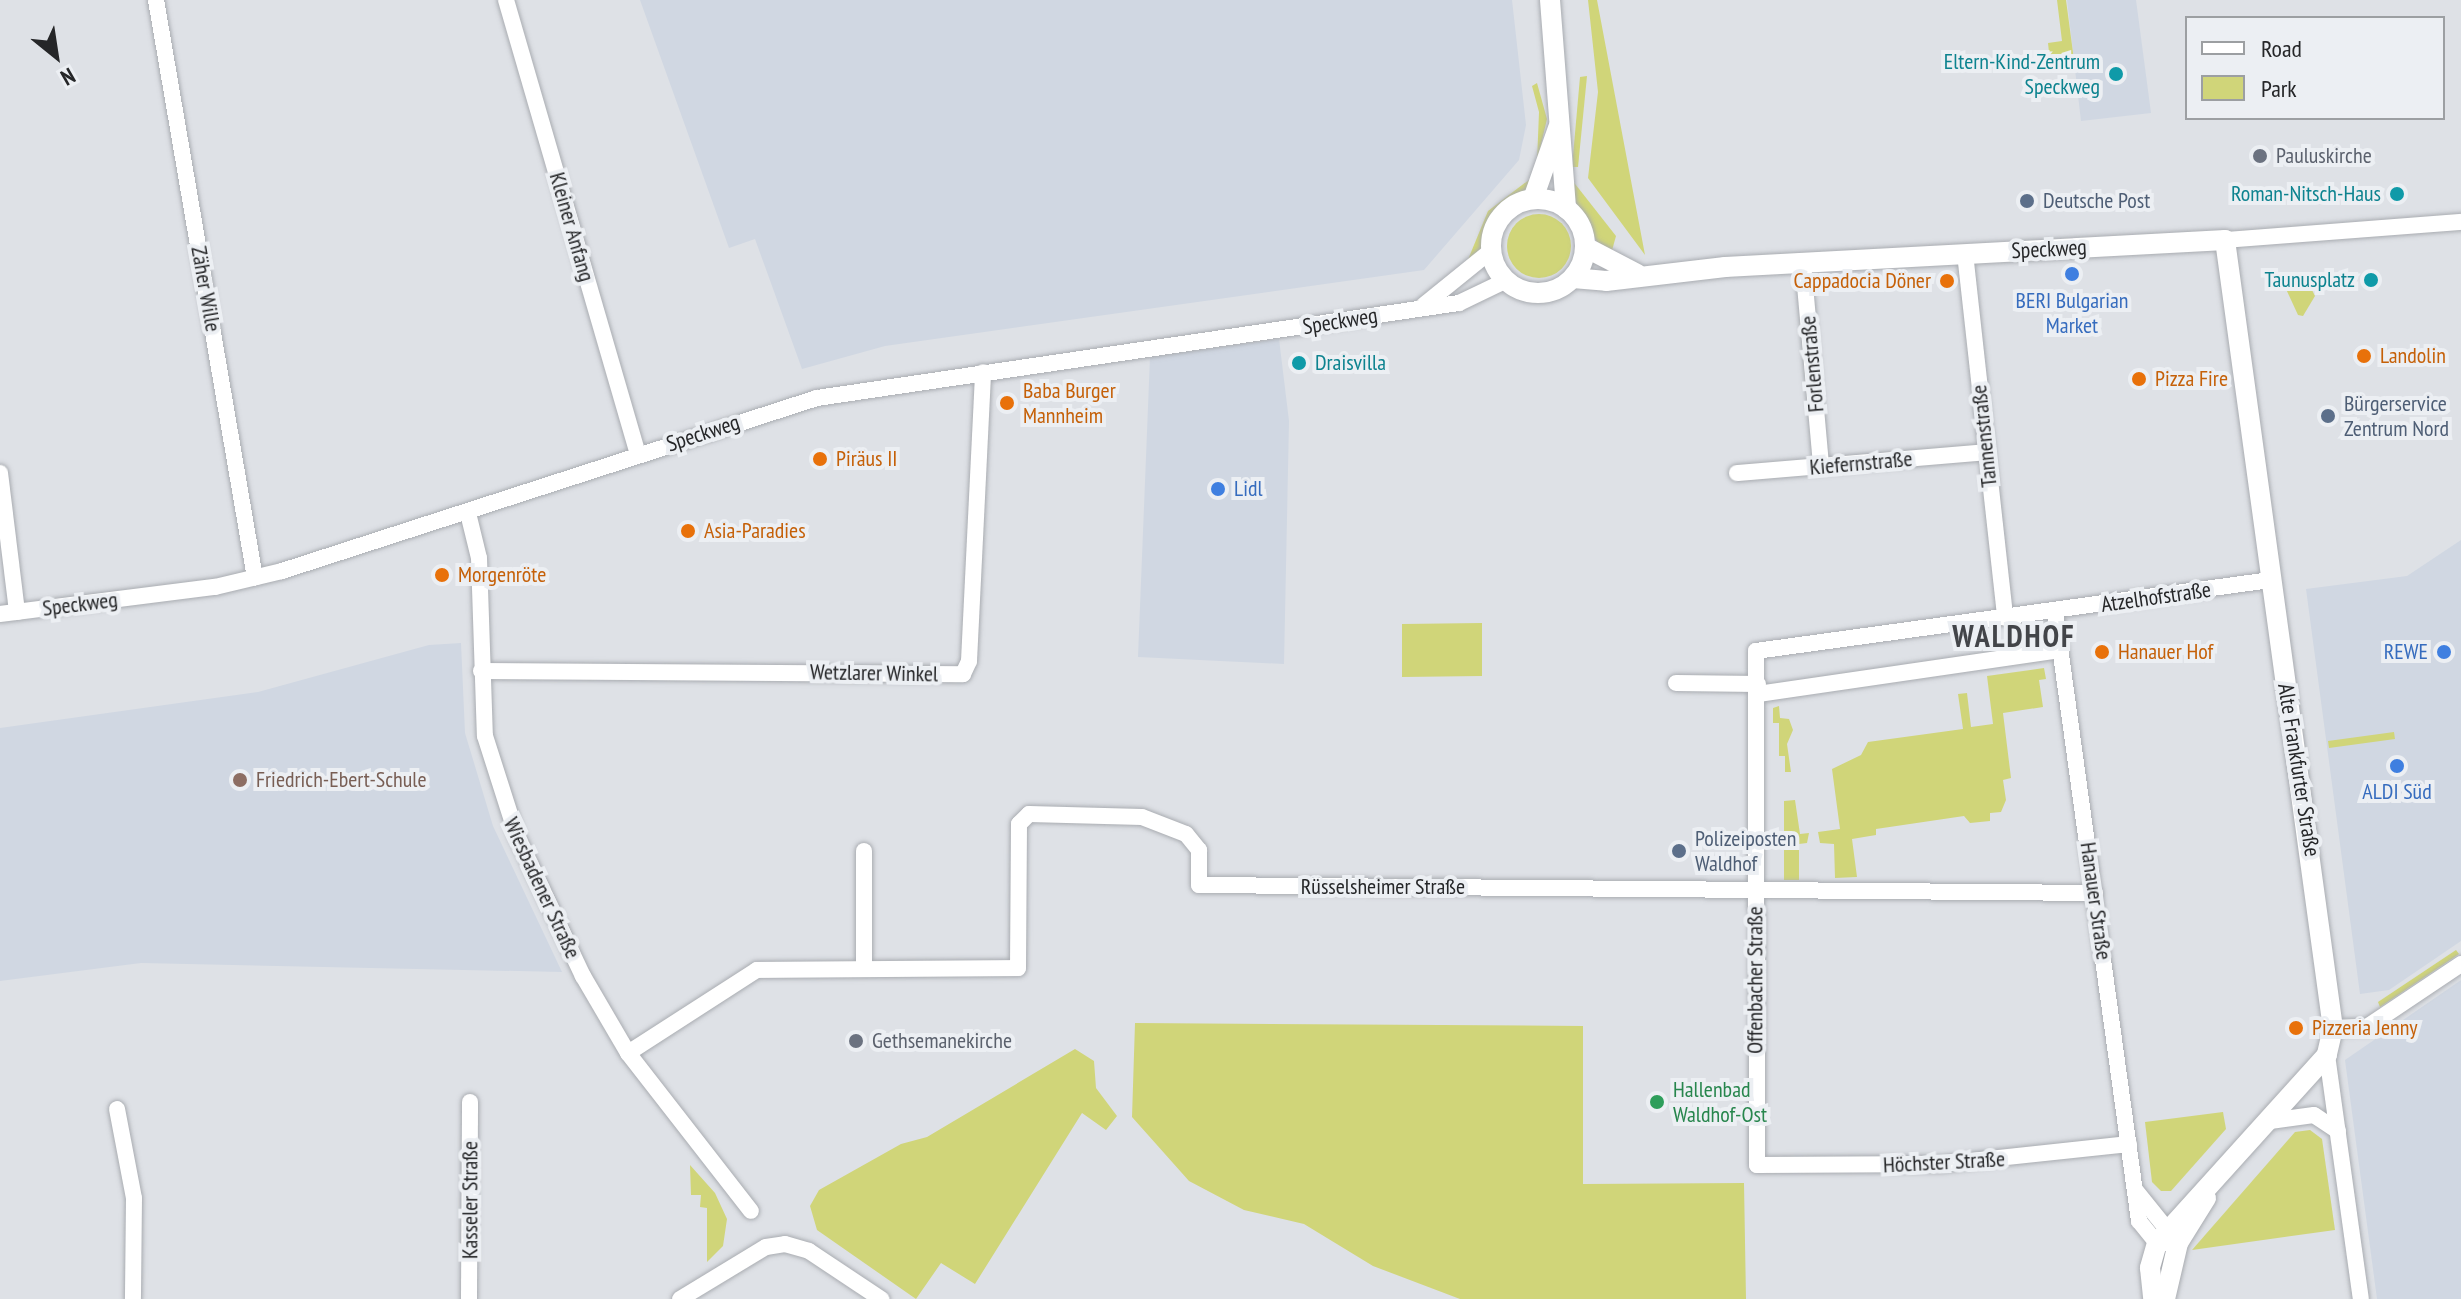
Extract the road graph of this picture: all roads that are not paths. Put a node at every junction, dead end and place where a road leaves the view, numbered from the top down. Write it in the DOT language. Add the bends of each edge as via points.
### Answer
graph roads {
  1 [pos="156,0"];
  2 [pos="506,0"];
  3 [pos="1550,0"];
  4 [pos="1561,117"];
  5 [pos="1533,199"];
  6 [pos="1566,208"];
  7 [pos="2461,222"];
  8 [pos="2225,240"];
  9 [pos="1585,247"];
  10 [pos="1492,250"];
  11 [pos="1965,253"];
  12 [pos="1803,263"];
  13 [pos="1637,274"];
  14 [pos="1573,278"];
  15 [pos="1507,280"];
  16 [pos="1419,308"];
  17 [pos="983,372"];
  18 [pos="1986,452"];
  19 [pos="638,454"];
  20 [pos="1821,466"];
  21 [pos="0,473"];
  22 [pos="1737,473"];
  23 [pos="468,513"];
  24 [pos="255,578"];
  25 [pos="2270,580"];
  26 [pos="2055,611"];
  27 [pos="8,613"];
  28 [pos="2005,618"];
  29 [pos="2060,650"];
  30 [pos="1756,651"];
  31 [pos="481,671"];
  32 [pos="1676,683"];
  33 [pos="1758,689"];
  34 [pos="864,851"];
  35 [pos="1756,891"];
  36 [pos="2095,893"];
  37 [pos="2461,964"];
  38 [pos="864,967"];
  39 [pos="2333,1028"];
  40 [pos="628,1053"];
  41 [pos="2327,1055"];
  42 [pos="470,1102"];
  43 [pos="117,1109"];
  44 [pos="2270,1121"];
  45 [pos="2338,1131"];
  46 [pos="2129,1144"];
  47 [pos="1757,1165"];
  48 [pos="2136,1191"];
  49 [pos="751,1211"];
  50 [pos="2173,1234"];
  51 [pos="2157,1243"];
  52 [pos="133,1299"];
  53 [pos="469,1299"];
  54 [pos="680,1299"];
  55 [pos="881,1299"];
  56 [pos="2153,1299"];
  57 [pos="2165,1299"];
  58 [pos="2361,1299"];
  1 -- 24 [label="street, Zäher Wille"];
  2 -- 19 [label="street, Kleiner Anfang"];
  3 -- 4 [label="street"];
  4 -- 5 [label="street"];
  4 -- 6 [label="street"];
  5 -- 6 [label="street"];
  5 -- 10 [label="street" via="1507,211 1493,236"];
  6 -- 9 [label="street" via="1580,225"];
  7 -- 8 [label="street, Speckweg"];
  8 -- 11 [label="street, Speckweg"];
  8 -- 25 [label="street, Alte Frankfurter Straße"];
  9 -- 13 [label="street"];
  9 -- 14 [label="street"];
  10 -- 15 [label="street"];
  10 -- 16 [label="street"];
  11 -- 12 [label="street, Speckweg"];
  11 -- 18 [label="street, Tannenstraße"];
  12 -- 13 [label="street, Speckweg"];
  12 -- 20 [label="street, Forlenstraße"];
  13 -- 14 [label="street, Speckweg" via="1606,281"];
  14 -- 15 [label="street, Speckweg" via="1561,287 1533,292"];
  15 -- 16 [label="street, Speckweg" via="1459,303"];
  16 -- 17 [label="street, Speckweg"];
  17 -- 19 [label="street, Speckweg" via="817,398"];
  17 -- 31 [label="street, Wetzlarer Winkel" via="969,661 963,674"];
  18 -- 20 [label="street, Kiefernstraße"];
  18 -- 28 [label="street, Tannenstraße"];
  19 -- 23 [label="street, Speckweg"];
  20 -- 22 [label="street, Kiefernstraße"];
  21 -- 27 [label="street"];
  23 -- 24 [label="street, Speckweg"];
  23 -- 31 [label="street, Wiesbadener Straße" via="479,558"];
  24 -- 27 [label="street, Speckweg"];
  25 -- 26 [label="street, Atzelhofstraße"];
  25 -- 39 [label="street, Alte Frankfurter Straße"];
  26 -- 28 [label="street, Atzelhofstraße"];
  26 -- 29 [label="street, Hanauer Straße"];
  28 -- 30 [label="street, Atzelhofstraße"];
  29 -- 33 [label="street"];
  29 -- 36 [label="street, Hanauer Straße"];
  30 -- 33 [label="street, Offenbacher Straße"];
  31 -- 40 [label="street, Wiesbadener Straße" via="485,736 500,793 545,900"];
  32 -- 33 [label="street"];
  33 -- 35 [label="street, Offenbacher Straße"];
  34 -- 38 [label="street"];
  35 -- 36 [label="street, Rüsselsheimer Straße"];
  35 -- 38 [label="street, Rüsselsheimer Straße" via="1199,885 1199,850 1186,834 1142,817 1029,814 1019,824 1018,968"];
  35 -- 47 [label="street, Offenbacher Straße"];
  36 -- 46 [label="street, Hanauer Straße"];
  37 -- 39 [label="street" via="2367,1027"];
  38 -- 40 [label="street, Rüsselsheimer Straße" via="757,970"];
  39 -- 41 [label="street, Alte Frankfurter Straße"];
  40 -- 49 [label="street, Wiesbadener Straße"];
  41 -- 44 [label="street"];
  41 -- 45 [label="street, Alte Frankfurter Straße"];
  42 -- 53 [label="street, Kasseler Straße"];
  43 -- 52 [label="street" via="134,1198"];
  44 -- 45 [label="street" via="2306,1114"];
  44 -- 50 [label="street"];
  45 -- 58 [label="street, Alte Frankfurter Straße"];
  46 -- 47 [label="street, Höchster Straße" via="1943,1164"];
  46 -- 48 [label="street, Hanauer Straße"];
  48 -- 50 [label="street"];
  48 -- 51 [label="street, Hanauer Straße" via="2139,1221"];
  50 -- 51 [label="street"];
  50 -- 57 [label="street"];
  51 -- 56 [label="street" via="2150,1268"];
  54 -- 55 [label="street" via="766,1247 785,1244 809,1251"];
}
